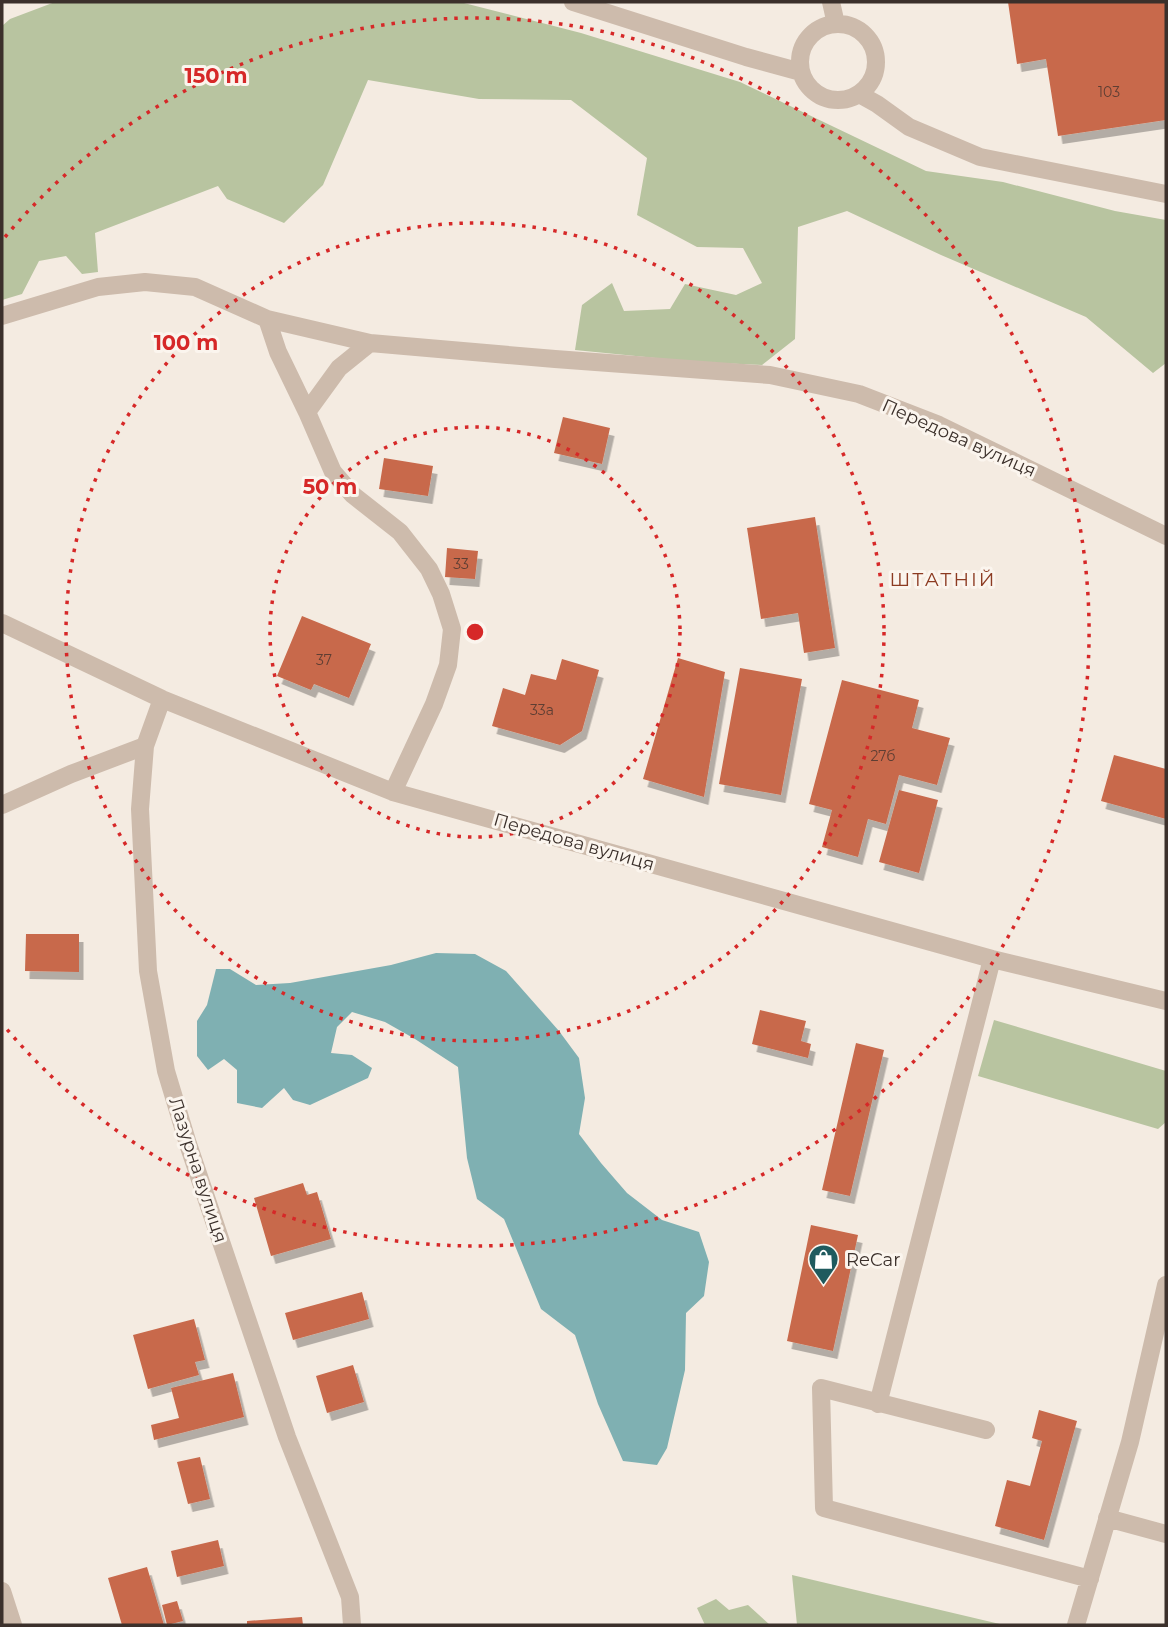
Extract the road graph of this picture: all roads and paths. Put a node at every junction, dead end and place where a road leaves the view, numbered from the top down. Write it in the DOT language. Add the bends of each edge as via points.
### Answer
graph roads {
  1 [pos="573,2"];
  2 [pos="831,2"];
  3 [pos="836,24"];
  4 [pos="801,72"];
  5 [pos="859,94"];
  6 [pos="1166,194"];
  7 [pos="2,317"];
  8 [pos="267,319"];
  9 [pos="370,343"];
  10 [pos="307,412"];
  11 [pos="1166,536"];
  12 [pos="2,623"];
  13 [pos="162,699"];
  14 [pos="145,746"];
  15 [pos="393,792"];
  16 [pos="2,805"];
  17 [pos="992,959"];
  18 [pos="1166,1001"];
  19 [pos="1166,1285"];
  20 [pos="878,1404"];
  21 [pos="986,1430"];
  22 [pos="1107,1518"];
  23 [pos="1166,1534"];
  24 [pos="1090,1579"];
  25 [pos="2,1591"];
  26 [pos="13,1625"];
  27 [pos="352,1625"];
  28 [pos="1076,1625"];
  1 -- 4 [label="street"];
  2 -- 3 [label="street"];
  3 -- 4 [label="street" via="812,35 800,58"];
  3 -- 5 [label="street" via="866,36 875,50 871,83"];
  4 -- 5 [label="street" via="806,83 824,98 848,100"];
  5 -- 6 [label="street" via="909,127 980,157"];
  7 -- 8 [label="street, Передова вулиця" via="98,287 145,282 195,287"];
  8 -- 9 [label="street, Передова вулиця"];
  8 -- 10 [label="street"];
  9 -- 10 [label="street" via="339,368"];
  9 -- 11 [label="street, Передова вулиця" via="770,375 859,394 939,425"];
  10 -- 15 [label="street" via="333,472 353,495 400,533 429,569 452,629 439,691"];
  12 -- 13 [label="street, Передова вулиця"];
  13 -- 14 [label="street, Лазурна вулиця"];
  13 -- 15 [label="street, Передова вулиця"];
  14 -- 16 [label="street"];
  14 -- 27 [label="street, Лазурна вулиця" via="140,809 148,971 166,1071 287,1437 350,1597"];
  15 -- 17 [label="street, Передова вулиця"];
  17 -- 18 [label="street, Передова вулиця"];
  17 -- 20 [label="street"];
  19 -- 22 [label="street" via="1130,1442"];
  20 -- 21 [label="street"];
  20 -- 24 [label="street" via="821,1388 824,1508"];
  22 -- 23 [label="street"];
  22 -- 24 [label="street"];
  24 -- 28 [label="street"];
  25 -- 26 [label="street"];
}
